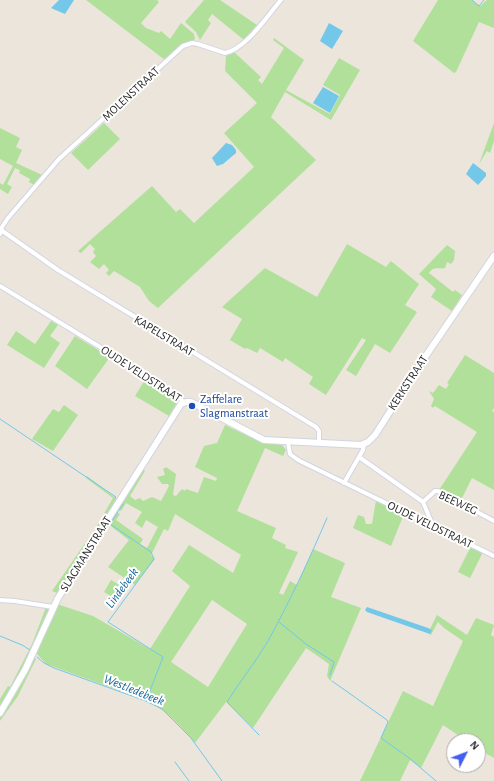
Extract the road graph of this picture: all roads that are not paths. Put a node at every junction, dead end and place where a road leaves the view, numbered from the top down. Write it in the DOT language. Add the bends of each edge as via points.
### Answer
graph roads {
  1 [pos="281,0"];
  2 [pos="1,229"];
  3 [pos="494,256"];
  4 [pos="0,286"];
  5 [pos="183,402"];
  6 [pos="288,442"];
  7 [pos="319,442"];
  8 [pos="364,444"];
  9 [pos="359,457"];
  10 [pos="344,483"];
  11 [pos="423,502"];
  12 [pos="494,521"];
  13 [pos="433,526"];
  14 [pos="494,556"];
  15 [pos="0,600"];
  16 [pos="53,606"];
  17 [pos="0,713"];
  1 -- 2 [label="street, MOLENSTRAAT" via="244,43 230,52 192,43 183,46 59,160"];
  2 -- 7 [label="street, KAPELSTRAAT" via="58,270 316,427 319,431"];
  3 -- 8 [label="main road, KERKSTRAAT" via="372,439"];
  4 -- 5 [label="street, OUDE VELDSTRAAT" via="176,394"];
  5 -- 6 [label="main road, OUDE VELDSTRAAT" via="191,402 264,440"];
  5 -- 16 [label="main road, SLAGMANSTRAAT"];
  6 -- 7 [label="main road"];
  6 -- 10 [label="street, OUDE VELDSTRAAT" via="292,456"];
  7 -- 8 [label="main road"];
  8 -- 9 [label="street"];
  9 -- 10 [label="street"];
  9 -- 11 [label="street, BEEWEG"];
  10 -- 13 [label="street, OUDE VELDSTRAAT"];
  11 -- 12 [label="street, BEEWEG" via="438,491"];
  11 -- 13 [label="street, BEEWEG"];
  13 -- 14 [label="street, OUDE VELDSTRAAT"];
  15 -- 16 [label="street"];
  16 -- 17 [label="main road, SLAGMANSTRAAT" via="25,670"];
}
